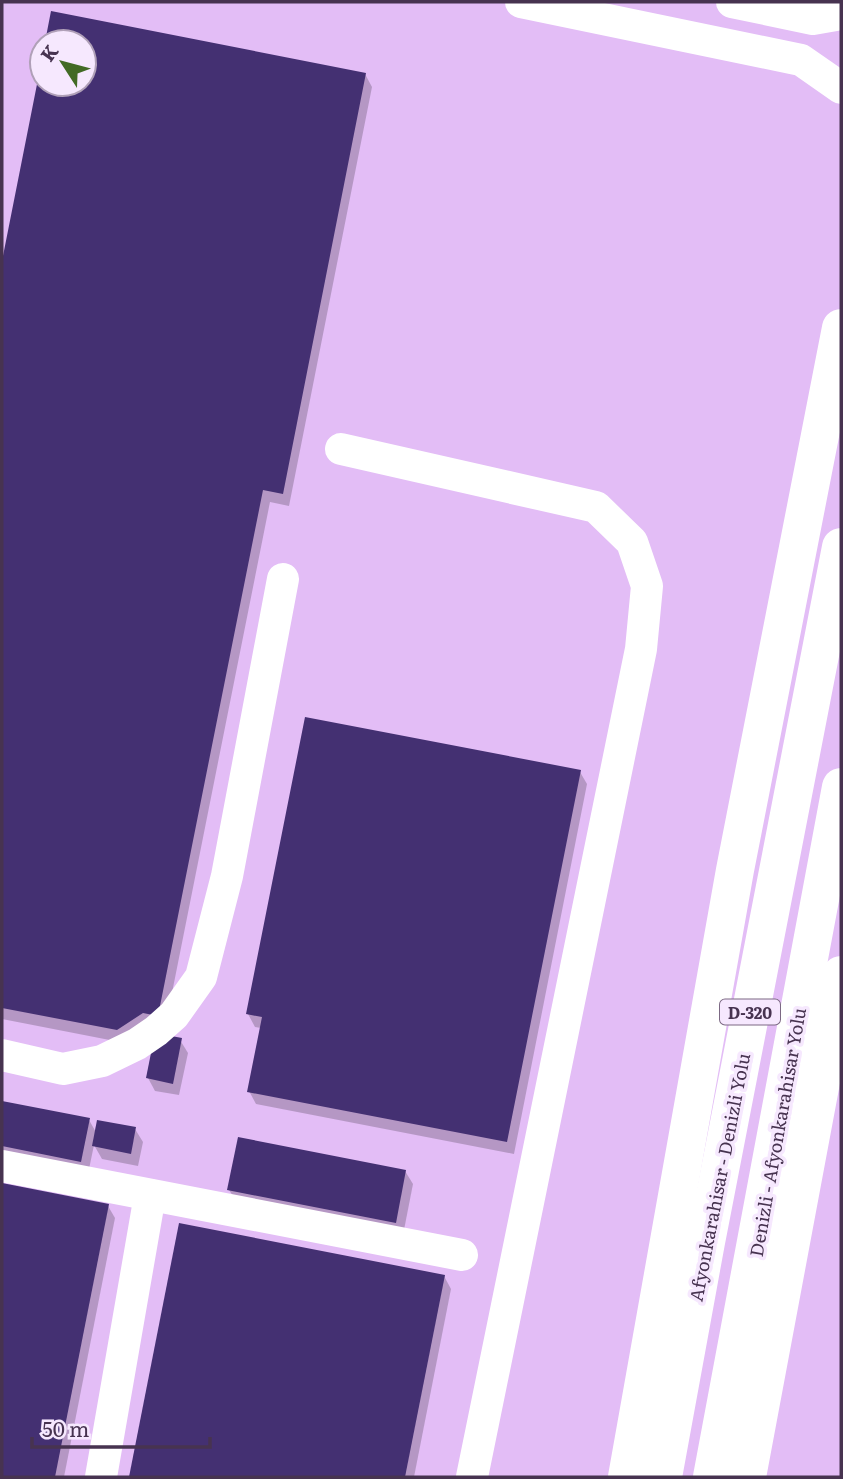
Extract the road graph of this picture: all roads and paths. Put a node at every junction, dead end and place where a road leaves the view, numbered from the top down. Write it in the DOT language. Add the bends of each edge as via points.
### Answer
graph roads {
  1 [pos="521,2"];
  2 [pos="732,2"];
  3 [pos="832,18"];
  4 [pos="800,60"];
  5 [pos="841,73"];
  6 [pos="841,88"];
  7 [pos="841,328"];
  8 [pos="341,449"];
  9 [pos="841,547"];
  10 [pos="283,579"];
  11 [pos="841,787"];
  12 [pos="841,975"];
  13 [pos="2,1055"];
  14 [pos="2,1166"];
  15 [pos="149,1195"];
  16 [pos="462,1255"];
  17 [pos="101,1477"];
  18 [pos="472,1477"];
  19 [pos="627,1477"];
  20 [pos="663,1477"];
  21 [pos="712,1477"];
  22 [pos="747,1477"];
  1 -- 4 [label="street"];
  2 -- 3 [label="street"];
  4 -- 5 [label="street"];
  4 -- 6 [label="street"];
  7 -- 19 [label="highway" via="735,870"];
  8 -- 18 [label="street" via="596,507 632,542 647,586 641,649"];
  9 -- 20 [label="highway, Afyonkarahisar - Denizli Yolu / D-320"];
  10 -- 13 [label="street" via="228,876 201,977 174,1015 156,1031 102,1061 63,1069"];
  11 -- 21 [label="highway, Denizli - Afyonkarahisar Yolu / D-320"];
  12 -- 22 [label="highway"];
  14 -- 15 [label="street"];
  15 -- 16 [label="street"];
  15 -- 17 [label="street"];
}
